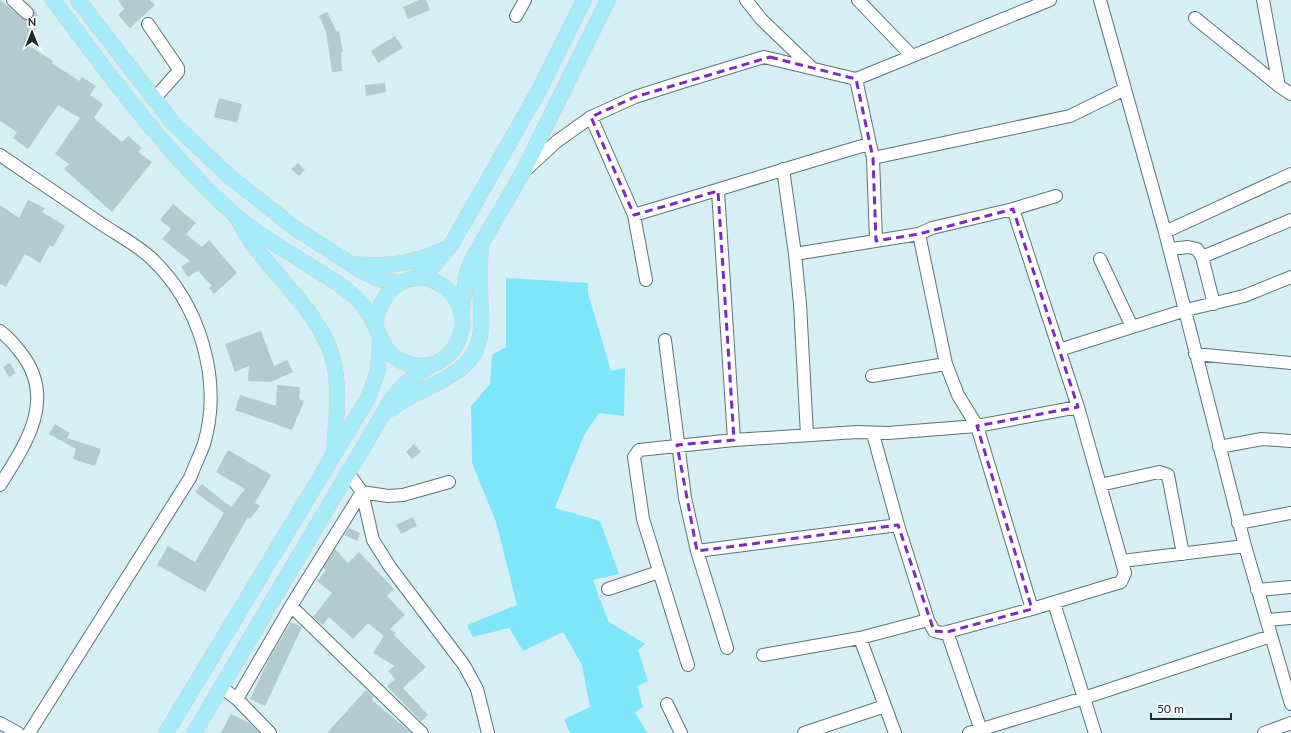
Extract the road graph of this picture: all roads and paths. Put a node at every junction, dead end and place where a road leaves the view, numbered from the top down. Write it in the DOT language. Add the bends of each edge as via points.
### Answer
graph roads {
  1 [pos="13,0"];
  2 [pos="52,0"];
  3 [pos="78,0"];
  4 [pos="526,0"];
  5 [pos="584,0"];
  6 [pos="608,0"];
  7 [pos="746,0"];
  8 [pos="858,0"];
  9 [pos="1050,0"];
  10 [pos="1100,0"];
  11 [pos="1263,0"];
  12 [pos="27,14"];
  13 [pos="516,16"];
  14 [pos="1195,18"];
  15 [pos="148,24"];
  16 [pos="912,56"];
  17 [pos="812,69"];
  18 [pos="856,80"];
  19 [pos="1279,86"];
  20 [pos="1125,89"];
  21 [pos="1291,94"];
  22 [pos="154,99"];
  23 [pos="591,118"];
  24 [pos="869,144"];
  25 [pos="0,155"];
  26 [pos="873,158"];
  27 [pos="783,169"];
  28 [pos="522,174"];
  29 [pos="1291,174"];
  30 [pos="718,191"];
  31 [pos="1056,196"];
  32 [pos="1013,209"];
  33 [pos="634,215"];
  34 [pos="238,218"];
  35 [pos="1291,220"];
  36 [pos="1165,232"];
  37 [pos="919,234"];
  38 [pos="876,241"];
  39 [pos="482,244"];
  40 [pos="452,245"];
  41 [pos="1170,249"];
  42 [pos="795,254"];
  43 [pos="1202,257"];
  44 [pos="1100,259"];
  45 [pos="350,263"];
  46 [pos="1291,277"];
  47 [pos="646,280"];
  48 [pos="407,281"];
  49 [pos="1214,304"];
  50 [pos="462,310"];
  51 [pos="1186,310"];
  52 [pos="1132,327"];
  53 [pos="0,331"];
  54 [pos="378,332"];
  55 [pos="665,340"];
  56 [pos="1059,350"];
  57 [pos="1195,354"];
  58 [pos="1291,363"];
  59 [pos="432,364"];
  60 [pos="946,364"];
  61 [pos="872,376"];
  62 [pos="1078,407"];
  63 [pos="382,416"];
  64 [pos="977,426"];
  65 [pos="873,434"];
  66 [pos="807,435"];
  67 [pos="734,440"];
  68 [pos="1291,441"];
  69 [pos="677,445"];
  70 [pos="1219,447"];
  71 [pos="334,453"];
  72 [pos="349,474"];
  73 [pos="449,482"];
  74 [pos="0,485"];
  75 [pos="1100,485"];
  76 [pos="362,492"];
  77 [pos="1291,513"];
  78 [pos="1238,523"];
  79 [pos="898,525"];
  80 [pos="1245,546"];
  81 [pos="697,551"];
  82 [pos="1183,554"];
  83 [pos="1122,562"];
  84 [pos="659,572"];
  85 [pos="1291,587"];
  86 [pos="608,589"];
  87 [pos="1258,590"];
  88 [pos="1054,603"];
  89 [pos="291,606"];
  90 [pos="1032,609"];
  91 [pos="1291,618"];
  92 [pos="928,620"];
  93 [pos="1267,620"];
  94 [pos="947,632"];
  95 [pos="1271,636"];
  96 [pos="860,638"];
  97 [pos="727,648"];
  98 [pos="763,655"];
  99 [pos="688,666"];
  100 [pos="1287,674"];
  101 [pos="221,687"];
  102 [pos="237,698"];
  103 [pos="1084,698"];
  104 [pos="667,704"];
  105 [pos="1291,704"];
  106 [pos="885,706"];
  107 [pos="0,722"];
  108 [pos="1291,722"];
  109 [pos="982,731"];
  110 [pos="18,733"];
  111 [pos="28,733"];
  112 [pos="166,733"];
  113 [pos="194,733"];
  114 [pos="270,733"];
  115 [pos="422,733"];
  116 [pos="488,733"];
  117 [pos="680,733"];
  118 [pos="804,733"];
  119 [pos="895,733"];
  120 [pos="969,733"];
  121 [pos="1095,733"];
  122 [pos="1264,733"];
  1 -- 12 [label="street"];
  2 -- 34 [label="main road" via="150,129"];
  3 -- 22 [label="main road"];
  4 -- 13 [label="street"];
  5 -- 40 [label="main road" via="541,87"];
  6 -- 28 [label="main road"];
  7 -- 17 [label="street" via="761,19"];
  8 -- 16 [label="street"];
  9 -- 16 [label="street"];
  10 -- 20 [label="street"];
  11 -- 19 [label="street"];
  14 -- 19 [label="street"];
  15 -- 22 [label="street" via="178,68 178,72"];
  16 -- 18 [label="street"];
  17 -- 18 [label="street"];
  17 -- 23 [label="street" via="764,57 635,97"];
  18 -- 24 [label="street"];
  19 -- 21 [label="street"];
  20 -- 26 [label="street" via="1070,116"];
  20 -- 36 [label="street"];
  22 -- 45 [label="main road" via="172,123 230,177 295,228"];
  23 -- 28 [label="street" via="556,142"];
  23 -- 33 [label="street"];
  24 -- 26 [label="street"];
  24 -- 27 [label="street"];
  25 -- 111 [label="street" via="150,257 174,282 197,327 209,370 211,400 204,444 190,478"];
  26 -- 38 [label="street"];
  27 -- 30 [label="street"];
  27 -- 42 [label="street"];
  28 -- 39 [label="main road"];
  29 -- 36 [label="street"];
  30 -- 33 [label="street"];
  30 -- 67 [label="street"];
  31 -- 32 [label="street"];
  32 -- 37 [label="street" via="932,228"];
  32 -- 56 [label="street"];
  33 -- 47 [label="street"];
  34 -- 54 [label="main road" via="351,294 365,308"];
  34 -- 71 [label="main road" via="257,250 315,322 330,350 336,381"];
  35 -- 43 [label="street"];
  36 -- 41 [label="street"];
  37 -- 38 [label="street"];
  37 -- 60 [label="street"];
  38 -- 42 [label="street"];
  39 -- 50 [label="main road" via="468,270"];
  39 -- 63 [label="main road" via="480,276 483,328 474,354 453,375 407,397"];
  40 -- 45 [label="main road" via="402,264 384,266"];
  40 -- 48 [label="main road" via="434,265"];
  41 -- 43 [label="street" via="1197,249"];
  41 -- 51 [label="street"];
  42 -- 66 [label="street"];
  43 -- 49 [label="street"];
  44 -- 52 [label="street"];
  45 -- 48 [label="main road" via="378,279"];
  46 -- 49 [label="street" via="1244,296"];
  48 -- 50 [label="main road" via="425,279 437,282 448,289"];
  48 -- 54 [label="main road" via="393,288 382,300 376,316"];
  49 -- 51 [label="street"];
  50 -- 59 [label="main road" via="464,321 458,343 452,352"];
  51 -- 52 [label="street"];
  51 -- 57 [label="street"];
  52 -- 56 [label="street"];
  53 -- 74 [label="street" via="26,359 35,376 37,396 36,416 30,434"];
  54 -- 59 [label="main road" via="388,352 401,361 416,365"];
  54 -- 71 [label="main road" via="378,371 374,384"];
  55 -- 69 [label="street"];
  56 -- 62 [label="street"];
  57 -- 58 [label="street"];
  57 -- 70 [label="street"];
  59 -- 63 [label="main road" via="400,388"];
  60 -- 61 [label="street"];
  60 -- 64 [label="street" via="958,395"];
  62 -- 64 [label="street"];
  62 -- 75 [label="street"];
  63 -- 72 [label="main road"];
  64 -- 65 [label="street"];
  64 -- 90 [label="street"];
  65 -- 66 [label="street" via="857,432"];
  65 -- 79 [label="street"];
  66 -- 67 [label="street"];
  67 -- 69 [label="street"];
  68 -- 70 [label="street" via="1262,439"];
  69 -- 81 [label="street"];
  69 -- 84 [label="street" via="640,450 634,457 643,519"];
  70 -- 78 [label="street"];
  71 -- 112 [label="main road"];
  72 -- 76 [label="street"];
  72 -- 101 [label="main road"];
  73 -- 76 [label="street" via="403,496"];
  75 -- 82 [label="street" via="1159,472 1168,475"];
  75 -- 83 [label="street"];
  76 -- 89 [label="street"];
  76 -- 116 [label="street" via="373,540 390,567 464,665 480,694"];
  77 -- 78 [label="street"];
  78 -- 80 [label="street"];
  79 -- 81 [label="street"];
  79 -- 92 [label="street"];
  80 -- 82 [label="street"];
  80 -- 87 [label="street"];
  81 -- 97 [label="street"];
  82 -- 83 [label="street"];
  83 -- 88 [label="street" via="1125,573 1121,582"];
  84 -- 86 [label="street"];
  84 -- 99 [label="street"];
  85 -- 87 [label="street"];
  87 -- 93 [label="street"];
  88 -- 90 [label="street"];
  88 -- 103 [label="street"];
  89 -- 102 [label="street"];
  89 -- 115 [label="street"];
  90 -- 94 [label="street"];
  91 -- 93 [label="street"];
  92 -- 94 [label="street" via="934,631"];
  92 -- 96 [label="street"];
  93 -- 95 [label="street"];
  94 -- 109 [label="street"];
  95 -- 100 [label="street"];
  95 -- 103 [label="street"];
  96 -- 98 [label="street"];
  96 -- 106 [label="street"];
  100 -- 105 [label="street"];
  101 -- 102 [label="street"];
  101 -- 113 [label="main road"];
  102 -- 114 [label="street"];
  103 -- 109 [label="street"];
  103 -- 121 [label="street"];
  104 -- 117 [label="street"];
  106 -- 118 [label="street"];
  106 -- 119 [label="street"];
  107 -- 110 [label="street"];
  108 -- 122 [label="street"];
  109 -- 120 [label="street"];
}
